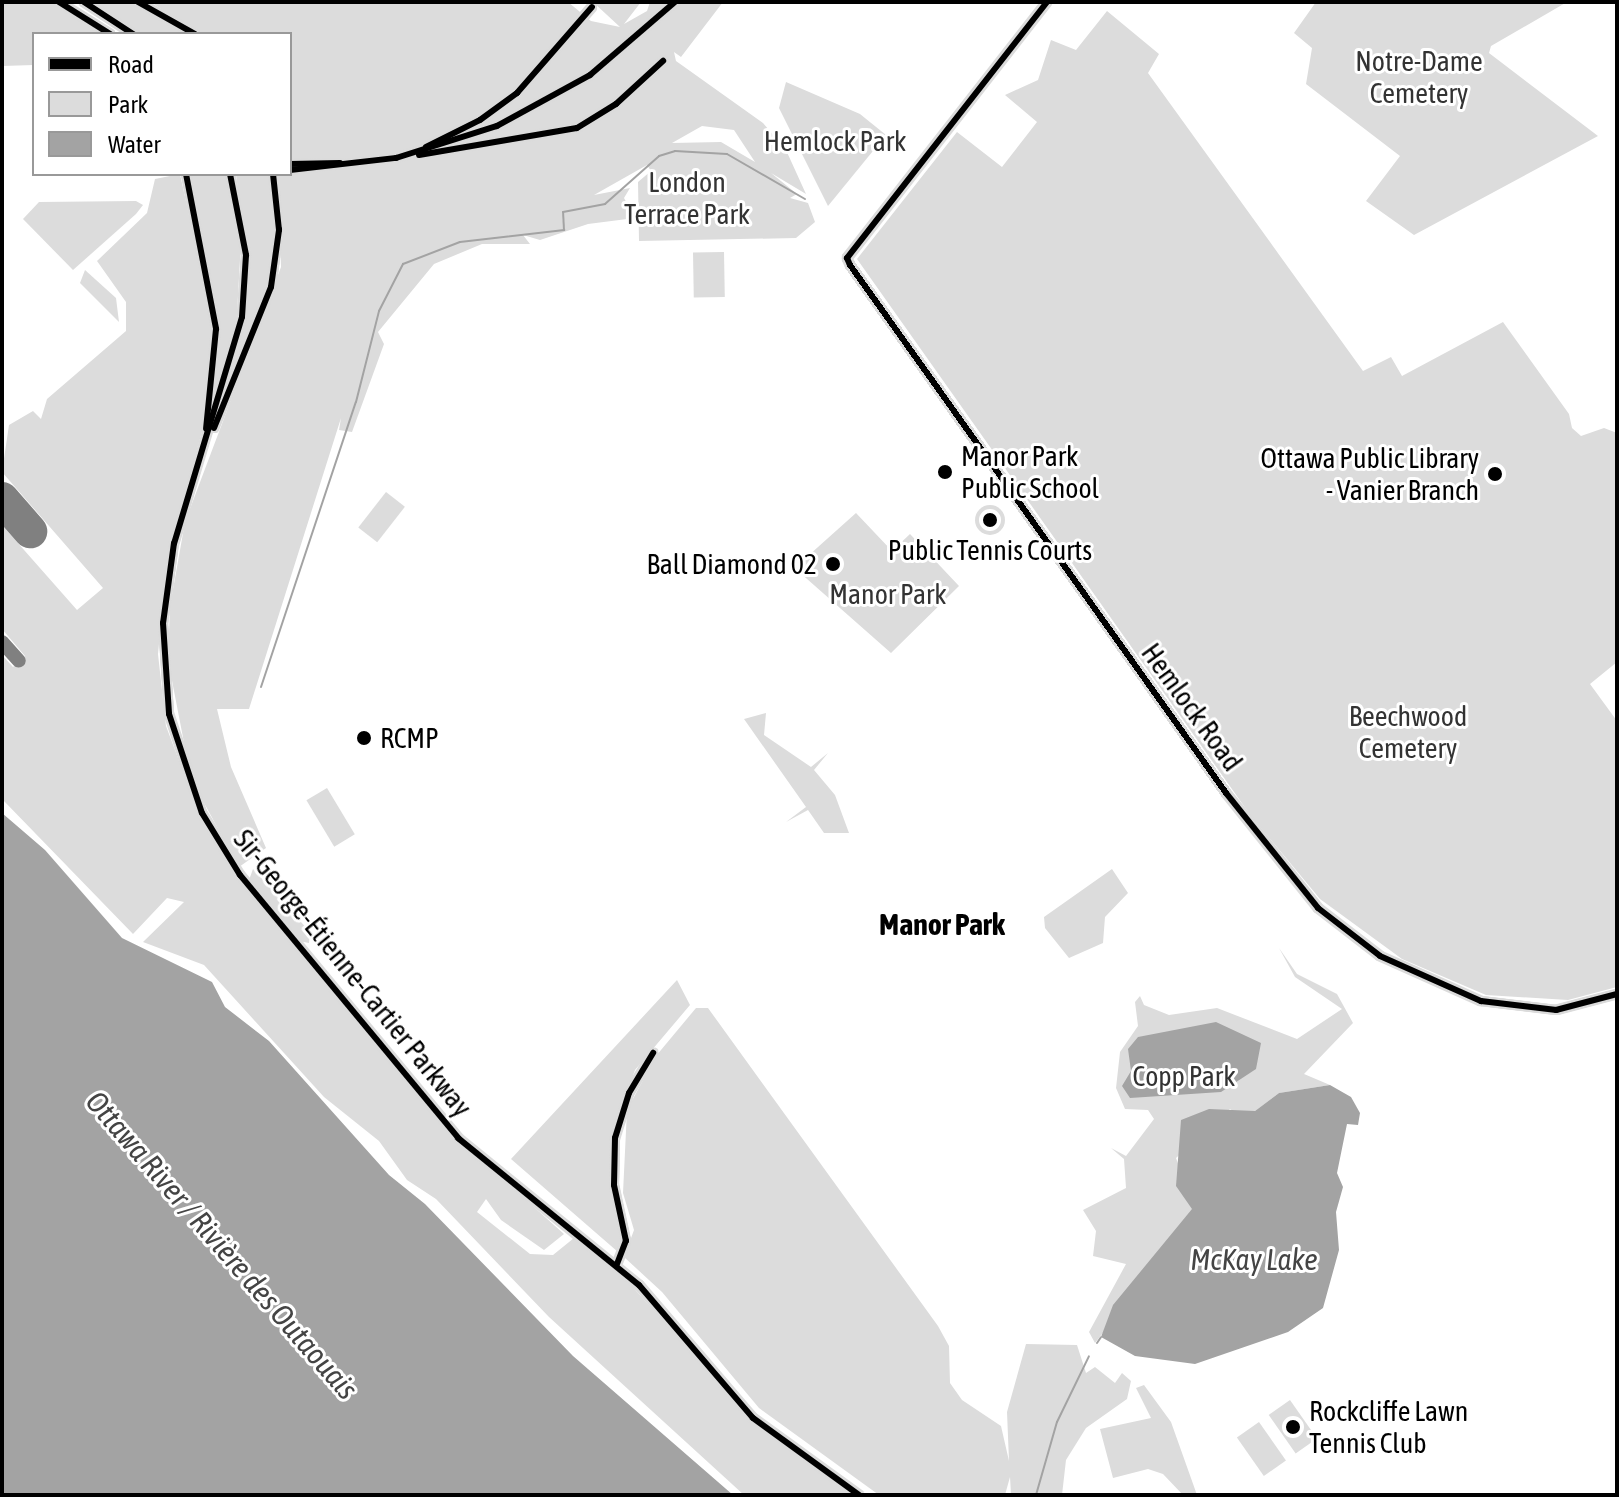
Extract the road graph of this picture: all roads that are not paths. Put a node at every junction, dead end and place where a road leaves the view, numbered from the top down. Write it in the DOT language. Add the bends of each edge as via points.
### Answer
graph roads {
  1 [pos="59,2"];
  2 [pos="84,2"];
  3 [pos="138,2"];
  4 [pos="675,2"];
  5 [pos="1047,2"];
  6 [pos="592,7"];
  7 [pos="107,32"];
  8 [pos="130,32"];
  9 [pos="191,32"];
  10 [pos="663,61"];
  11 [pos="396,158"];
  12 [pos="292,167"];
  13 [pos="186,176"];
  14 [pos="231,176"];
  15 [pos="273,176"];
  16 [pos="201,457"];
  17 [pos="1617,994"];
  18 [pos="653,1053"];
  19 [pos="617,1264"];
  20 [pos="859,1495"];
  1 -- 7 [label="main road"];
  2 -- 8 [label="main road"];
  3 -- 9 [label="main road"];
  4 -- 11 [label="main road" via="621,52 507,122"];
  5 -- 17 [label="main road, Hemlock Road" via="847,258 1226,793 1318,908 1380,956 1481,1001 1556,1010"];
  6 -- 11 [label="main road" via="504,103 462,130"];
  10 -- 11 [label="main road" via="611,108 571,130"];
  11 -- 12 [label="main road"];
  13 -- 16 [label="main road" via="217,342"];
  14 -- 16 [label="main road, Sir-George-Étienne-Cartier Parkway" via="246,255 243,305"];
  15 -- 16 [label="main road" via="279,230 271,287"];
  16 -- 19 [label="main road, Sir-George-Étienne-Cartier Parkway" via="171,554 162,643 174,736 202,813 240,875 443,1122 501,1177"];
  18 -- 19 [label="main road" via="629,1093 615,1138 614,1185 626,1241"];
  19 -- 20 [label="main road, Sir-George-Étienne-Cartier Parkway" via="753,1418"];
}
